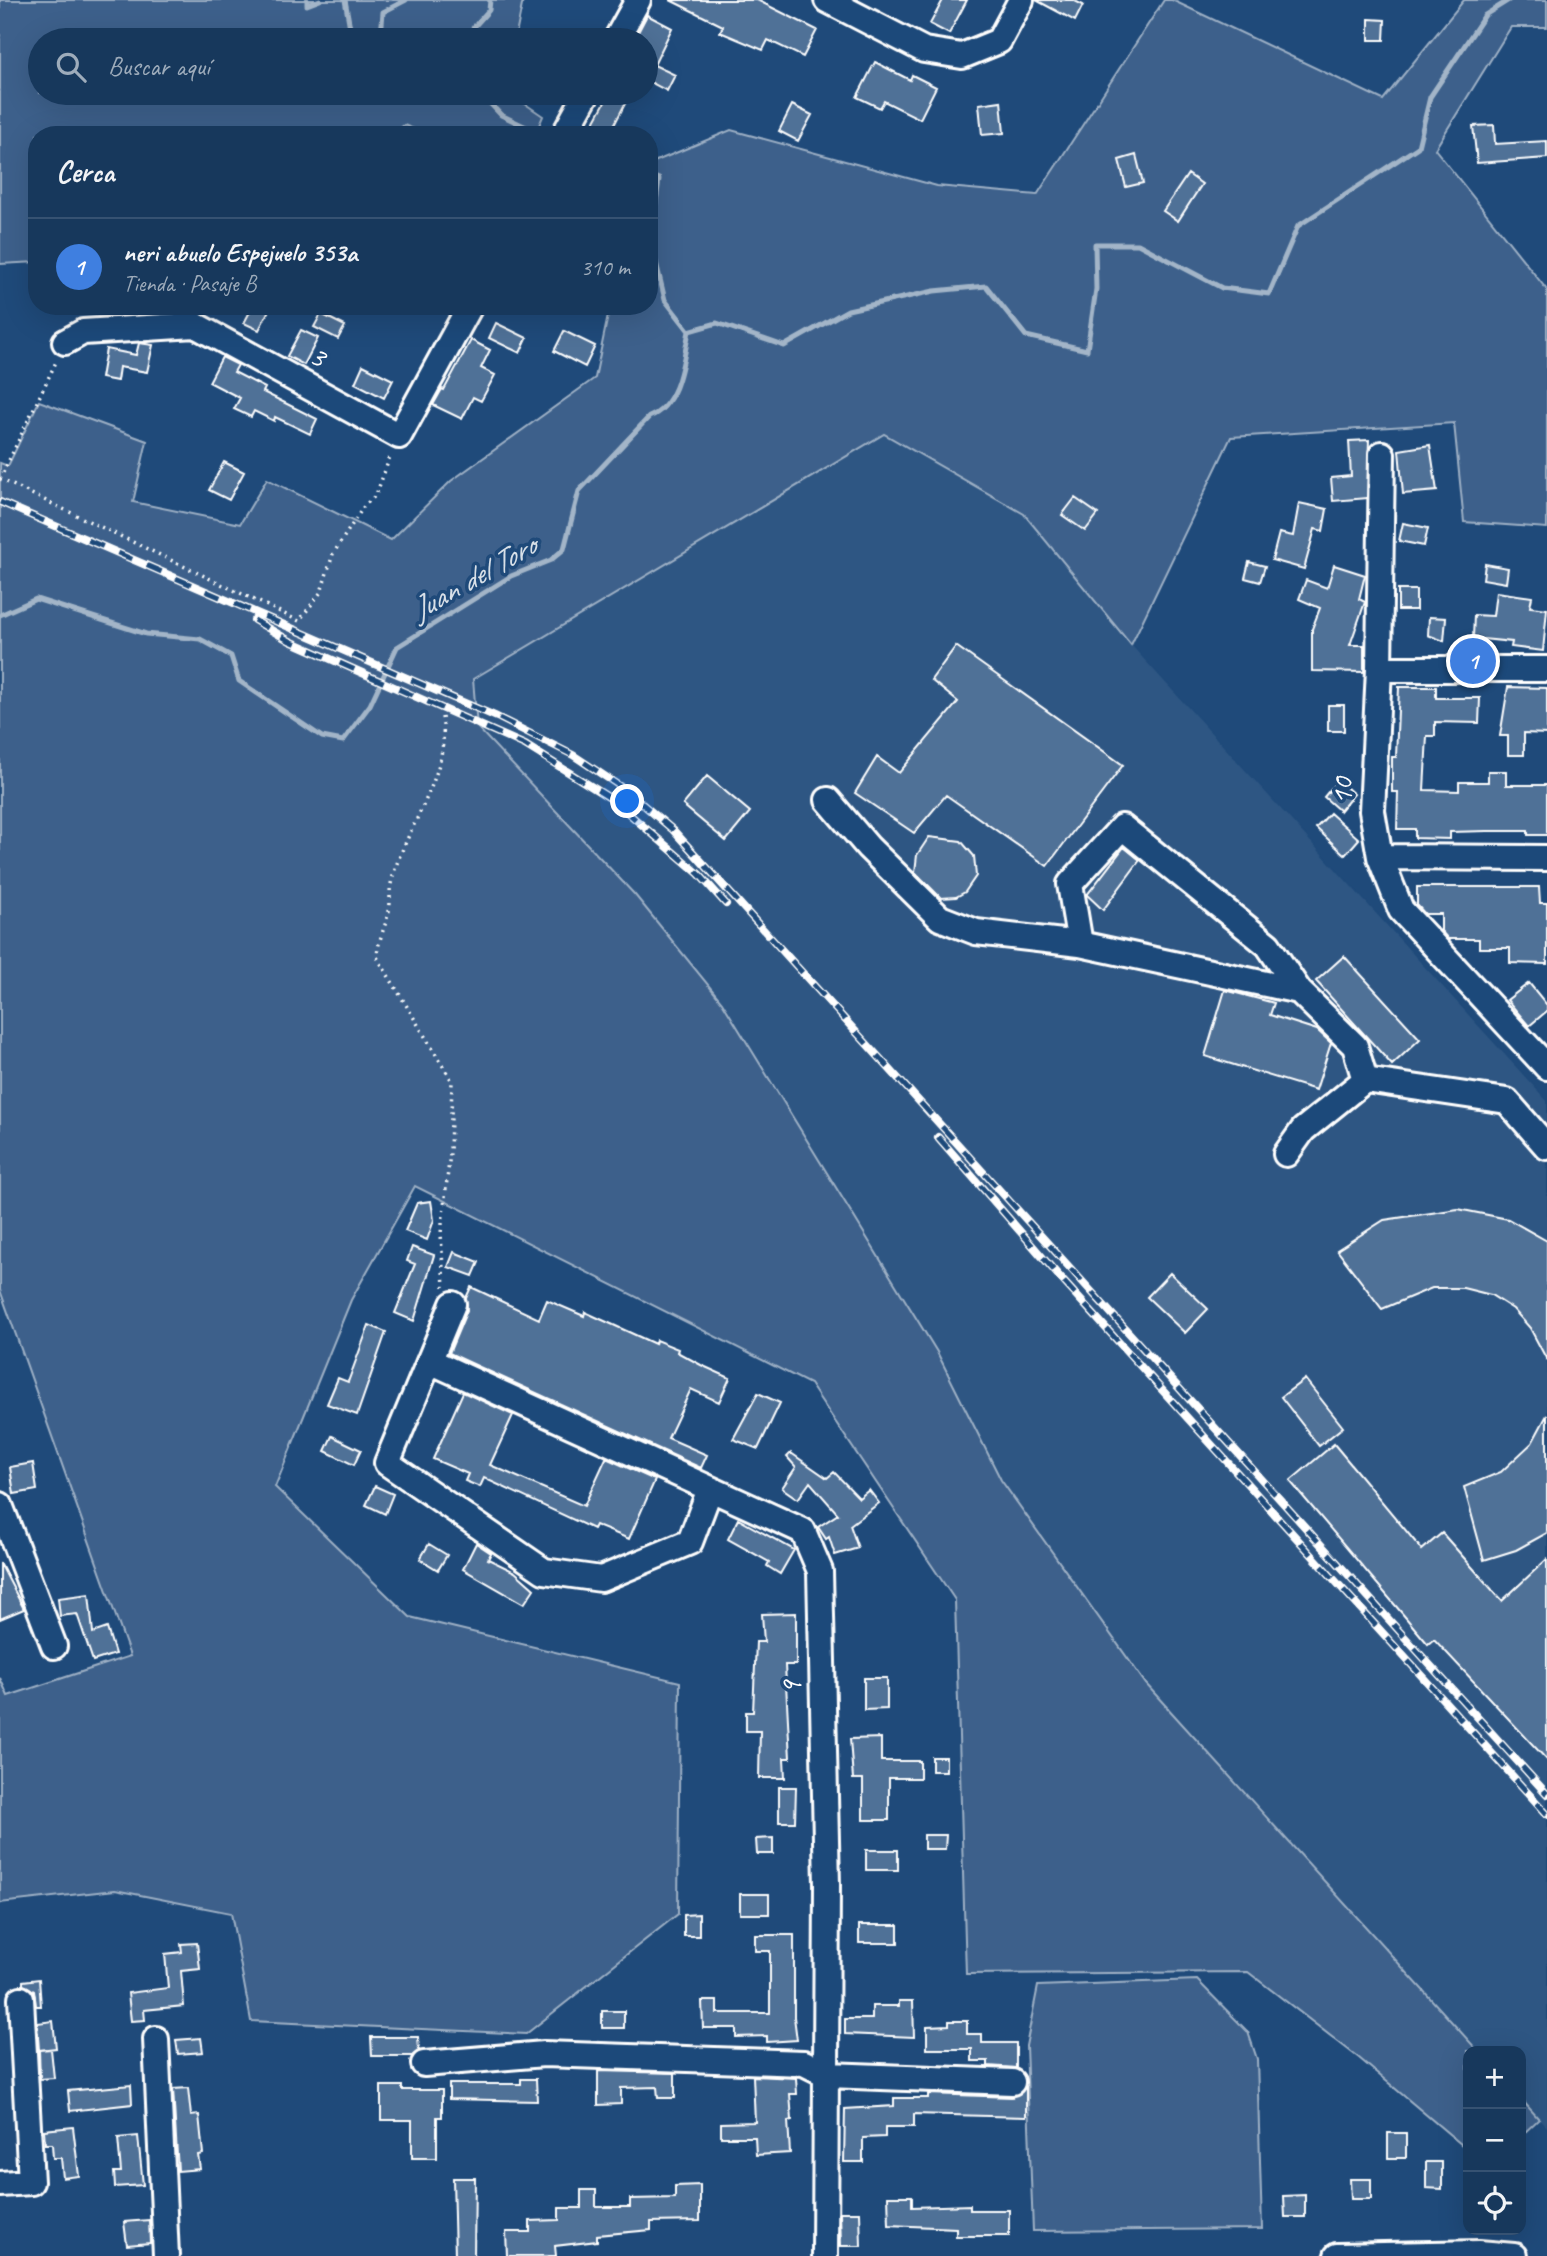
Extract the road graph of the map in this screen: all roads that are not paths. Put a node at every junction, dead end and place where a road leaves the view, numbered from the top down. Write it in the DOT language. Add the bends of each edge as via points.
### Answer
graph roads {
  1 [pos="638,0"];
  2 [pos="827,0"];
  3 [pos="1021,0"];
  4 [pos="623,28"];
  5 [pos="580,105"];
  6 [pos="569,126"];
  7 [pos="465,315"];
  8 [pos="65,342"];
  9 [pos="1381,454"];
  10 [pos="1379,668"];
  11 [pos="1547,669"];
  12 [pos="828,800"];
  13 [pos="1380,857"];
  14 [pos="1547,858"];
  15 [pos="1080,944"];
  16 [pos="1299,991"];
  17 [pos="1544,1059"];
  18 [pos="1366,1080"];
  19 [pos="1547,1147"];
  20 [pos="1286,1154"];
  21 [pos="453,1304"];
  22 [pos="430,1361"];
  23 [pos="710,1489"];
  24 [pos="0,1505"];
  25 [pos="54,1646"];
  26 [pos="21,1999"];
  27 [pos="156,2039"];
  28 [pos="424,2064"];
  29 [pos="828,2076"];
  30 [pos="1012,2082"];
  31 [pos="0,2184"];
  32 [pos="166,2256"];
  33 [pos="825,2256"];
  34 [pos="1336,2256"];
  35 [pos="1514,2256"];
  1 -- 4 [label="street"];
  2 -- 3 [label="street" via="924,50 962,56 999,41"];
  5 -- 6 [label="street"];
  7 -- 8 [label="street, 3" via="399,436 195,325 83,332"];
  9 -- 10 [label="street, 10"];
  10 -- 11 [label="street"];
  10 -- 13 [label="street, 10" via="1372,811"];
  12 -- 15 [label="street" via="940,918 976,932"];
  13 -- 14 [label="street"];
  13 -- 17 [label="street, 10" via="1401,910"];
  15 -- 16 [label="street"];
  15 -- 16 [label="street" via="1070,884 1122,827 1268,945"];
  16 -- 18 [label="street" via="1355,1046"];
  18 -- 19 [label="street" via="1507,1101"];
  18 -- 20 [label="street" via="1303,1130"];
  21 -- 22 [label="street"];
  22 -- 23 [label="street, 9"];
  22 -- 23 [label="street" via="387,1463 544,1572 601,1579 690,1542"];
  23 -- 29 [label="street, 9" via="803,1531 820,1571"];
  24 -- 25 [label="street"];
  26 -- 31 [label="street" via="31,2182"];
  27 -- 32 [label="street"];
  28 -- 29 [label="street" via="558,2055 804,2063"];
  29 -- 30 [label="street"];
  29 -- 33 [label="street, 9"];
  34 -- 35 [label="street"];
}
